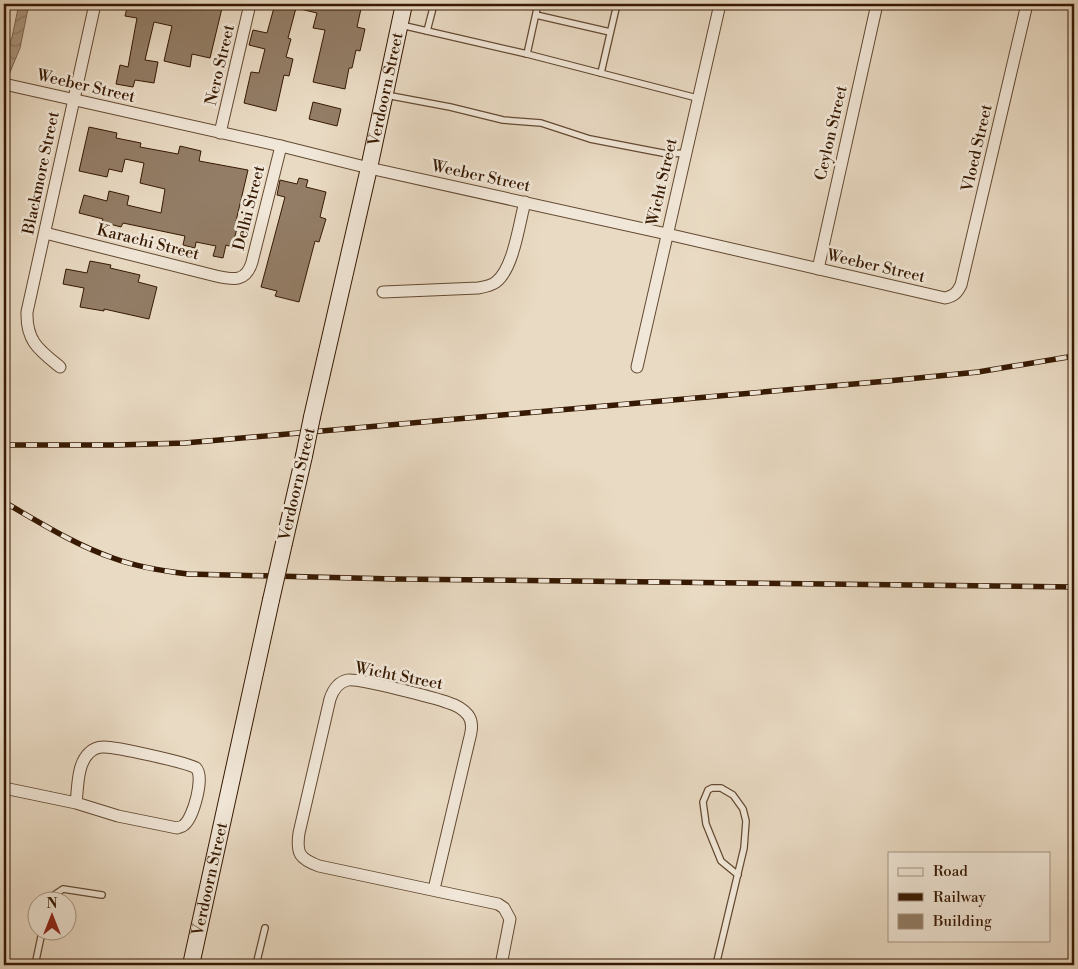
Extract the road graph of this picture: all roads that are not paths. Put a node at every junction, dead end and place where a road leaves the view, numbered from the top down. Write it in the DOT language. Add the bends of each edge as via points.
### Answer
graph roads {
  1 [pos="95,4"];
  2 [pos="250,4"];
  3 [pos="404,4"];
  4 [pos="434,4"];
  5 [pos="538,4"];
  6 [pos="617,4"];
  7 [pos="720,4"];
  8 [pos="877,4"];
  9 [pos="1027,4"];
  10 [pos="536,15"];
  11 [pos="399,25"];
  12 [pos="427,31"];
  13 [pos="610,32"];
  14 [pos="527,54"];
  15 [pos="601,73"];
  16 [pos="9,86"];
  17 [pos="384,95"];
  18 [pos="697,98"];
  19 [pos="73,99"];
  20 [pos="220,133"];
  21 [pos="281,146"];
  22 [pos="685,153"];
  23 [pos="369,168"];
  24 [pos="525,202"];
  25 [pos="45,233"];
  26 [pos="667,234"];
  27 [pos="818,270"];
  28 [pos="244,276"];
  29 [pos="383,292"];
  30 [pos="952,297"];
  31 [pos="60,367"];
  32 [pos="637,367"];
  33 [pos="4,788"];
  34 [pos="76,803"];
  35 [pos="738,875"];
  36 [pos="434,889"];
  37 [pos="57,892"];
  38 [pos="102,896"];
  39 [pos="265,928"];
  40 [pos="40,942"];
  41 [pos="34,965"];
  42 [pos="191,965"];
  43 [pos="256,965"];
  44 [pos="501,965"];
  45 [pos="716,965"];
  1 -- 19 [label="street, Blackmore Street"];
  2 -- 20 [label="street, Nero Street"];
  3 -- 11 [label="street, Verdoorn Street"];
  4 -- 12 [label="lane"];
  5 -- 10 [label="lane"];
  6 -- 13 [label="lane"];
  7 -- 18 [label="street, Wicht Street"];
  8 -- 27 [label="street, Ceylon Street"];
  9 -- 30 [label="street, Vloed Street" via="962,282"];
  10 -- 13 [label="lane"];
  10 -- 14 [label="lane"];
  11 -- 12 [label="lane"];
  11 -- 17 [label="street, Verdoorn Street"];
  12 -- 14 [label="lane"];
  13 -- 15 [label="lane"];
  14 -- 15 [label="lane"];
  15 -- 18 [label="lane"];
  16 -- 19 [label="street, Weeber Street"];
  17 -- 22 [label="lane" via="503,120 541,123 590,139 652,152"];
  17 -- 23 [label="street, Verdoorn Street"];
  18 -- 22 [label="street, Wicht Street"];
  19 -- 20 [label="street, Weeber Street"];
  19 -- 25 [label="street, Blackmore Street"];
  20 -- 21 [label="street, Weeber Street"];
  21 -- 23 [label="street, Weeber Street"];
  21 -- 28 [label="street, Delhi Street" via="252,262"];
  22 -- 26 [label="street, Wicht Street"];
  23 -- 24 [label="street, Weeber Street"];
  23 -- 42 [label="street, Verdoorn Street, bridge"];
  24 -- 26 [label="street, Weeber Street"];
  24 -- 29 [label="street" via="509,262 504,273 491,285"];
  25 -- 28 [label="street, Karachi Street" via="216,276"];
  25 -- 31 [label="street, Blackmore Street" via="29,297 28,332 40,350"];
  26 -- 27 [label="street, Weeber Street"];
  26 -- 32 [label="street, Wicht Street"];
  27 -- 30 [label="street, Weeber Street"];
  33 -- 34 [label="street"];
  34 -- 34 [label="street" via="118,816 177,828 191,816 199,784 198,773 196,768 182,763 109,747 95,748 81,764"];
  35 -- 35 [label="lane" via="721,861 710,835 703,802 712,788 727,790 743,809 746,835"];
  35 -- 45 [label="lane"];
  36 -- 36 [label="street, Wicht Street" via="319,866 303,859 298,851 330,699 339,684 348,680 448,702 462,709 470,718 469,741"];
  36 -- 44 [label="street, Wicht Street" via="485,900 504,908 510,923"];
  37 -- 38 [label="lane" via="63,888"];
  39 -- 43 [label="lane"];
  40 -- 41 [label="lane"];
}
